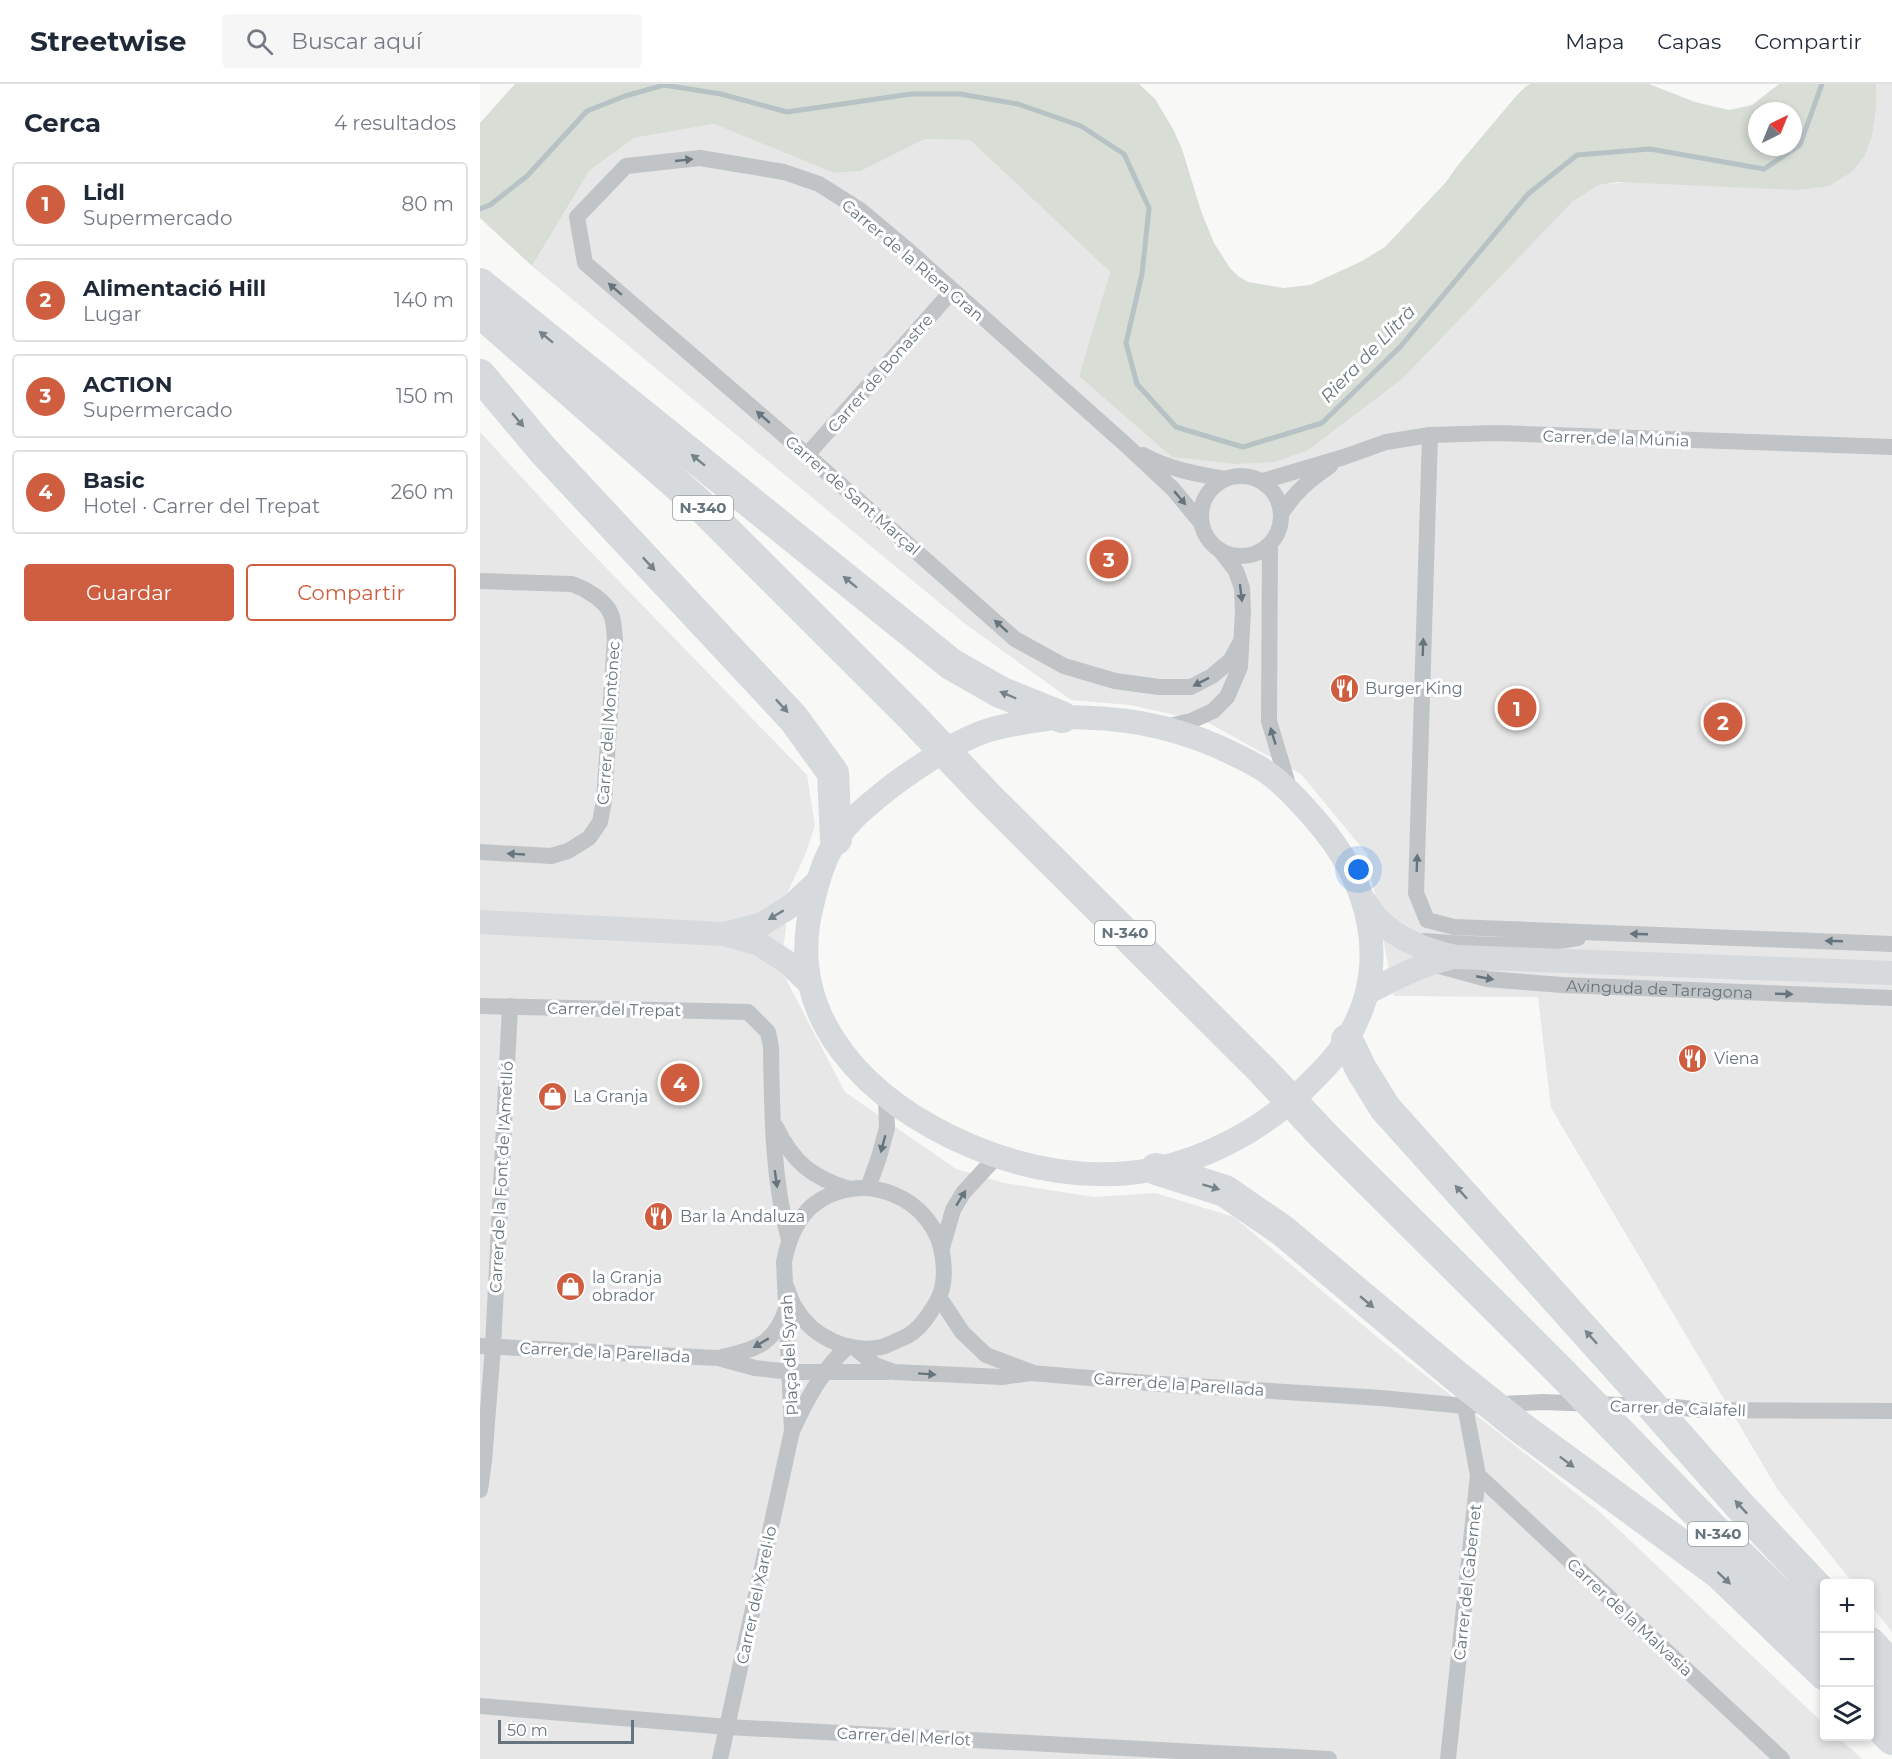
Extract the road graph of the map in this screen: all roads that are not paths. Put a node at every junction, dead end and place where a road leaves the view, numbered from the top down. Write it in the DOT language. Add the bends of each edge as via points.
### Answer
graph roads {
  1 [pos="626,166"];
  2 [pos="480,284"];
  3 [pos="952,291"];
  4 [pos="480,312"];
  5 [pos="480,375"];
  6 [pos="1430,435"];
  7 [pos="1126,445"];
  8 [pos="1892,447"];
  9 [pos="807,455"];
  10 [pos="1344,457"];
  11 [pos="1225,479"];
  12 [pos="1263,481"];
  13 [pos="1281,513"];
  14 [pos="1202,525"];
  15 [pos="1270,545"];
  16 [pos="1220,550"];
  17 [pos="480,581"];
  18 [pos="1241,641"];
  19 [pos="1062,717"];
  20 [pos="1165,727"];
  21 [pos="1291,792"];
  22 [pos="836,839"];
  23 [pos="480,852"];
  24 [pos="818,881"];
  25 [pos="1364,900"];
  26 [pos="480,922"];
  27 [pos="1605,933"];
  28 [pos="724,934"];
  29 [pos="1405,939"];
  30 [pos="1892,944"];
  31 [pos="1456,957"];
  32 [pos="1428,963"];
  33 [pos="1892,973"];
  34 [pos="809,983"];
  35 [pos="1367,993"];
  36 [pos="1892,998"];
  37 [pos="480,1006"];
  38 [pos="510,1006"];
  39 [pos="1347,1040"];
  40 [pos="886,1098"];
  41 [pos="772,1120"];
  42 [pos="996,1157"];
  43 [pos="1156,1169"];
  44 [pos="867,1188"];
  45 [pos="849,1189"];
  46 [pos="789,1240"];
  47 [pos="942,1248"];
  48 [pos="785,1284"];
  49 [pos="939,1297"];
  50 [pos="787,1307"];
  51 [pos="486,1346"];
  52 [pos="851,1347"];
  53 [pos="718,1358"];
  54 [pos="790,1372"];
  55 [pos="825,1372"];
  56 [pos="894,1372"];
  57 [pos="1031,1373"];
  58 [pos="1465,1406"];
  59 [pos="1892,1411"];
  60 [pos="792,1431"];
  61 [pos="1478,1475"];
  62 [pos="480,1490"];
  63 [pos="1820,1591"];
  64 [pos="1820,1634"];
  65 [pos="1874,1648"];
  66 [pos="1892,1667"];
  67 [pos="1820,1670"];
  68 [pos="1874,1687"];
  69 [pos="1892,1704"];
  70 [pos="480,1706"];
  71 [pos="1874,1722"];
  72 [pos="728,1727"];
  73 [pos="1892,1739"];
  74 [pos="720,1759"];
  75 [pos="1329,1759"];
  76 [pos="1448,1759"];
  77 [pos="1782,1759"];
  1 -- 3 [label="street, Carrer de la Riera Gran, one-way" via="700,158 784,172 819,184 860,210"];
  9 -- 1 [label="street, Carrer de Sant Marçal, one-way" via="585,263 577,217"];
  19 -- 2 [label="highway, one-way" via="1000,692 951,664"];
  3 -- 7 [label="street, Carrer de la Riera Gran"];
  3 -- 9 [label="street, Carrer de Bonastre"];
  4 -- 64 [label="highway, N-340" via="698,503"];
  5 -- 22 [label="highway, one-way" via="542,449 794,719 833,773"];
  6 -- 8 [label="street, Carrer de la Múnia" via="1496,433"];
  6 -- 10 [label="street, Carrer de la Múnia" via="1386,442"];
  27 -- 6 [label="street, one-way" via="1454,927 1427,920 1416,893"];
  7 -- 11 [label="street, Carrer de la Riera Gran" via="1156,462"];
  7 -- 14 [label="street, Carrer de la Riera Gran, one-way" via="1173,489"];
  18 -- 9 [label="street, Carrer de Sant Marçal, one-way" via="1230,661 1191,687 1115,681 1064,666 1016,639"];
  10 -- 12 [label="street, Carrer de la Múnia"];
  10 -- 13 [label="street, Carrer de la Múnia" via="1312,478"];
  11 -- 12 [label="street" via="1232,476"];
  11 -- 14 [label="street" via="1207,494 1201,508"];
  12 -- 13 [label="street" via="1275,492"];
  13 -- 15 [label="street" via="1279,530"];
  14 -- 16 [label="street" via="1209,540"];
  15 -- 16 [label="street" via="1251,555 1236,556"];
  21 -- 15 [label="street, one-way" via="1269,721"];
  16 -- 18 [label="street, one-way" via="1236,571 1242,588"];
  17 -- 23 [label="street, Carrer del Montònec, one-way" via="572,584 585,589 611,614 615,639 600,822 589,838 551,856"];
  18 -- 20 [label="street" via="1240,667 1227,696 1213,711"];
  19 -- 20 [label="street" via="1097,717"];
  19 -- 22 [label="street" via="983,732 944,752 881,795"];
  20 -- 21 [label="street" via="1237,755 1260,767"];
  21 -- 25 [label="street" via="1341,853"];
  22 -- 24 [label="street"];
  24 -- 28 [label="street, one-way" via="791,906 762,924"];
  24 -- 34 [label="street" via="806,934"];
  25 -- 29 [label="street, Avinguda de Tarragona" via="1380,921"];
  25 -- 35 [label="street" via="1371,950"];
  26 -- 28 [label="street"];
  27 -- 29 [label="street" via="1554,943 1510,945"];
  30 -- 27 [label="street, one-way"];
  28 -- 34 [label="street" via="759,944"];
  29 -- 31 [label="street, Avinguda de Tarragona" via="1430,952"];
  31 -- 32 [label="street, Avinguda de Tarragona"];
  31 -- 33 [label="street, Avinguda de Tarragona"];
  32 -- 35 [label="street, Avinguda de Tarragona"];
  32 -- 36 [label="street, Avinguda de Tarragona, one-way" via="1487,979 1562,986"];
  34 -- 40 [label="street" via="837,1046"];
  35 -- 39 [label="street"];
  37 -- 38 [label="street, Carrer del Trepat"];
  38 -- 41 [label="street, Carrer del Trepat" via="747,1012 768,1032"];
  38 -- 51 [label="street, Carrer de la Font de l'Ametlló"];
  39 -- 43 [label="street" via="1287,1105 1256,1127 1225,1145"];
  63 -- 39 [label="highway, one-way" via="1385,1108"];
  40 -- 42 [label="street" via="956,1140"];
  40 -- 44 [label="street, one-way" via="887,1128"];
  41 -- 45 [label="street" via="786,1147 807,1170"];
  41 -- 46 [label="street, one-way" via="780,1208"];
  42 -- 43 [label="street" via="1044,1170 1091,1174"];
  47 -- 42 [label="street, Plaça del Syrah, one-way" via="953,1210 963,1193"];
  43 -- 67 [label="highway, one-way" via="1225,1191 1274,1224 1520,1427 1719,1573"];
  44 -- 45 [label="street, Plaça del Syrah"];
  44 -- 47 [label="street, Plaça del Syrah" via="892,1193 915,1206 932,1224"];
  45 -- 46 [label="street, Plaça del Syrah" via="812,1207"];
  46 -- 48 [label="street, Plaça del Syrah"];
  47 -- 49 [label="street, Plaça del Syrah" via="945,1273"];
  48 -- 50 [label="street, Plaça del Syrah"];
  48 -- 52 [label="street, Plaça del Syrah" via="794,1308 808,1326 830,1341"];
  49 -- 52 [label="street, Plaça del Syrah" via="926,1320 906,1337 881,1347"];
  49 -- 57 [label="street" via="962,1332 986,1355"];
  50 -- 53 [label="street, Carrer de la Parellada, one-way" via="772,1336 743,1352"];
  50 -- 54 [label="street, Plaça del Syrah"];
  51 -- 53 [label="street, Carrer de la Parellada"];
  51 -- 62 [label="street, Carrer de la Font de l'Ametlló"];
  52 -- 55 [label="street, Plaça del Syrah" via="836,1357"];
  52 -- 56 [label="street, Carrer de la Parellada" via="875,1365"];
  53 -- 54 [label="street, Carrer de la Parellada"];
  54 -- 55 [label="street, Carrer de la Parellada"];
  54 -- 60 [label="street, Plaça del Syrah"];
  55 -- 56 [label="street, Carrer de la Parellada"];
  55 -- 60 [label="street, Plaça del Syrah" via="809,1394"];
  56 -- 57 [label="street, Carrer de la Parellada, one-way" via="1002,1377"];
  57 -- 58 [label="street, Carrer de la Parellada"];
  58 -- 59 [label="street, Carrer de Calafell" via="1542,1402 1702,1410"];
  58 -- 61 [label="street, Carrer del Cabernet"];
  60 -- 72 [label="street, Carrer del Xarel·lo"];
  61 -- 76 [label="street, Carrer del Cabernet"];
  61 -- 77 [label="street, Carrer de la Malvasia"];
  65 -- 66 [label="highway"];
  68 -- 69 [label="highway"];
  70 -- 72 [label="street, Carrer del Merlot"];
  71 -- 73 [label="highway"];
  72 -- 74 [label="street, Carrer del Xarel·lo"];
  72 -- 75 [label="street, Carrer del Merlot"];
}
